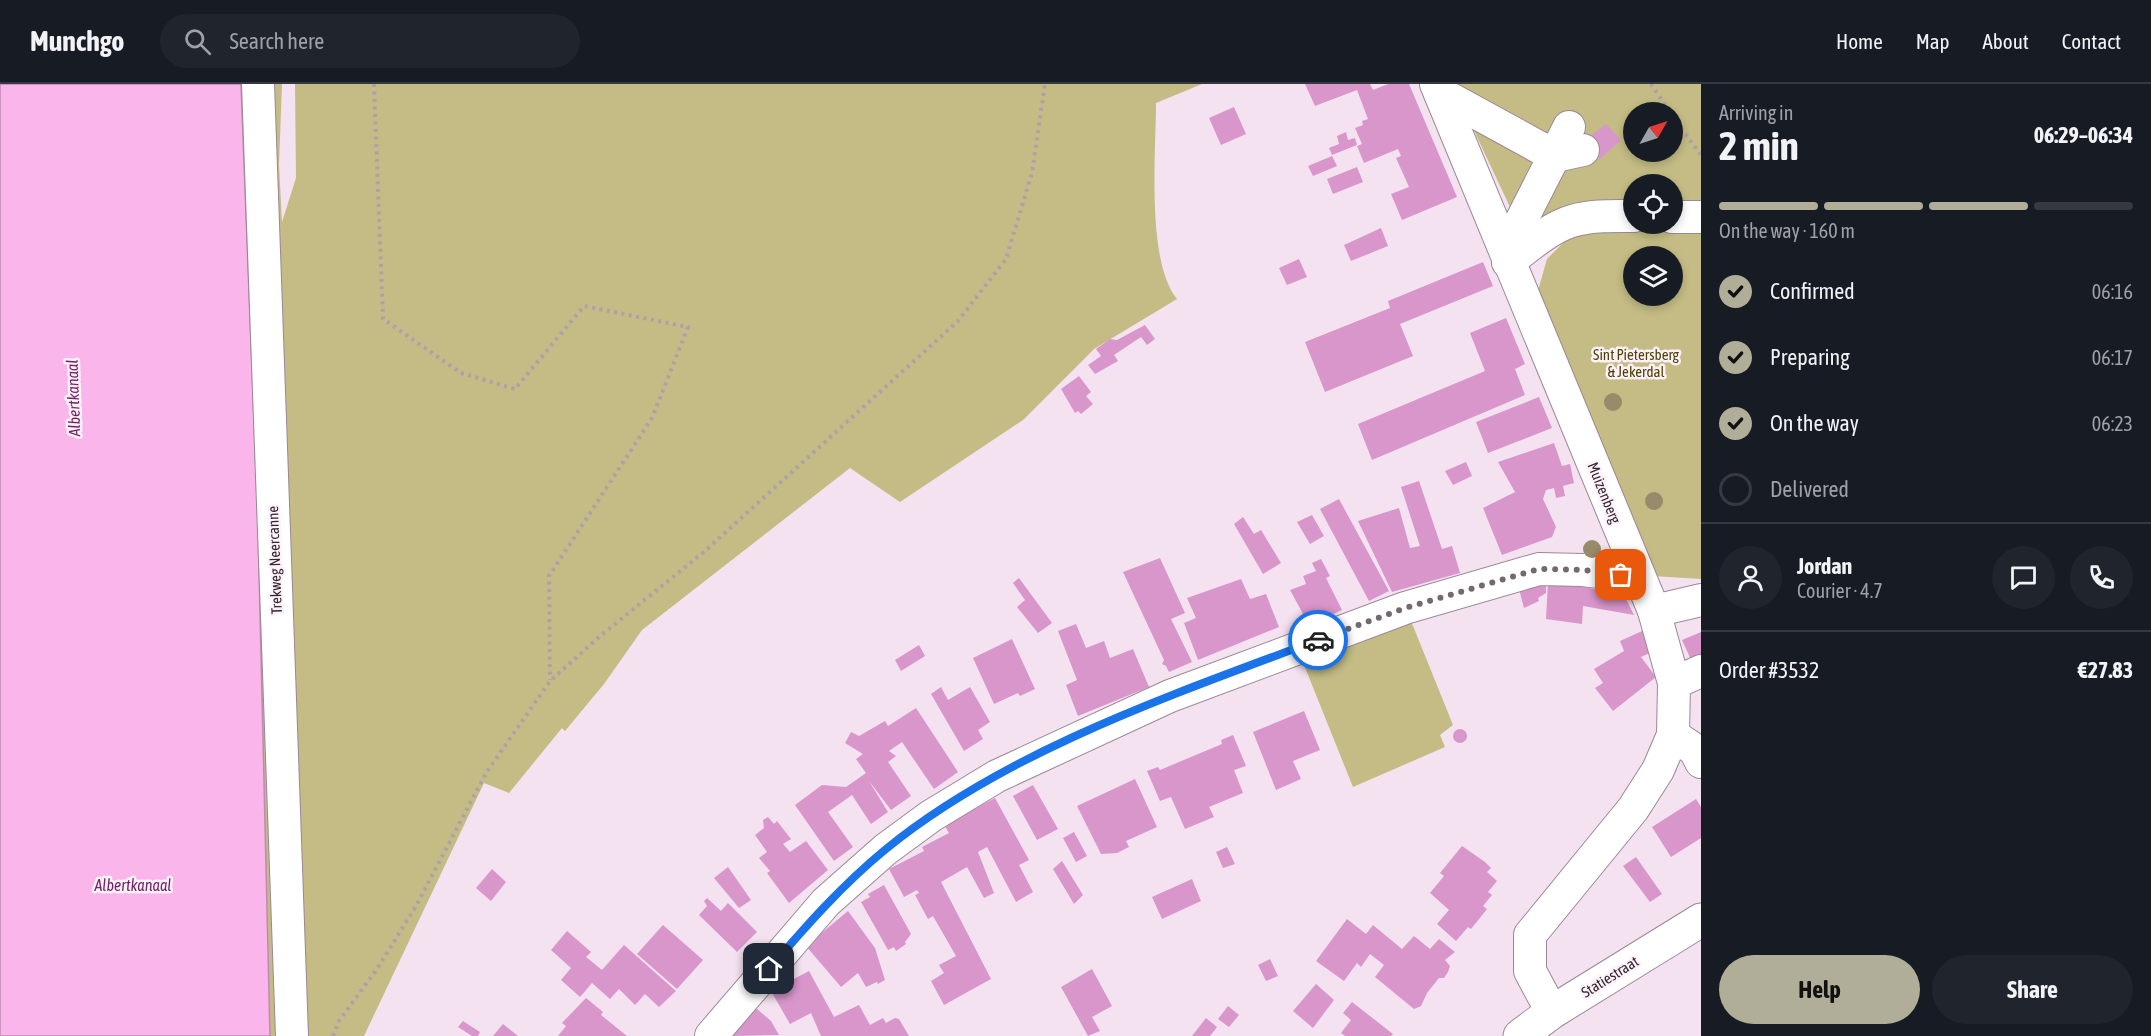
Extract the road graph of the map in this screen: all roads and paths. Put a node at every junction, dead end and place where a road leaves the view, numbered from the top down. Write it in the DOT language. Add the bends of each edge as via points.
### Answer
graph roads {
  1 [pos="258,84"];
  2 [pos="374,84"];
  3 [pos="1045,84"];
  4 [pos="1651,84"];
  5 [pos="1438,88"];
  6 [pos="1663,102"];
  7 [pos="1683,130"];
  8 [pos="1701,155"];
  9 [pos="1623,216"];
  10 [pos="1683,217"];
  11 [pos="1701,217"];
  12 [pos="1508,262"];
  13 [pos="1639,577"];
  14 [pos="1701,600"];
  15 [pos="1654,611"];
  16 [pos="1688,677"];
  17 [pos="550,681"];
  18 [pos="1673,735"];
  19 [pos="1701,762"];
  20 [pos="1701,920"];
  21 [pos="1552,1012"];
  22 [pos="292,1036"];
  23 [pos="333,1036"];
  24 [pos="711,1036"];
  25 [pos="1520,1036"];
  1 -- 22 [label="street, Trekweg Neercanne"];
  2 -- 17 [label="path" via="382,319 461,373 515,389 584,306 688,327 652,418 549,576"];
  3 -- 17 [label="path" via="1032,172 1006,260 958,321 705,551"];
  4 -- 6 [label="path"];
  5 -- 12 [label="street, Muizenberg"];
  5 -- 12 [label="street" via="1569,144 1515,233"];
  7 -- 8 [label="path"];
  9 -- 12 [label="street" via="1571,220"];
  10 -- 11 [label="street"];
  12 -- 13 [label="street, Muizenberg"];
  13 -- 15 [label="street, Muizenberg"];
  13 -- 24 [label="street" via="1539,569 1405,608 1170,696 997,776 886,849 826,902"];
  14 -- 15 [label="street"];
  15 -- 16 [label="street, Muizenberg"];
  16 -- 18 [label="street, Muizenberg"];
  17 -- 23 [label="path" via="486,773 416,906 339,1021"];
  18 -- 19 [label="street" via="1695,750"];
  18 -- 21 [label="street, Muizenberg" via="1658,770 1633,809 1530,935 1530,971"];
  20 -- 21 [label="main road, Statiestraat"];
  21 -- 25 [label="main road, Statiestraat"];
}
